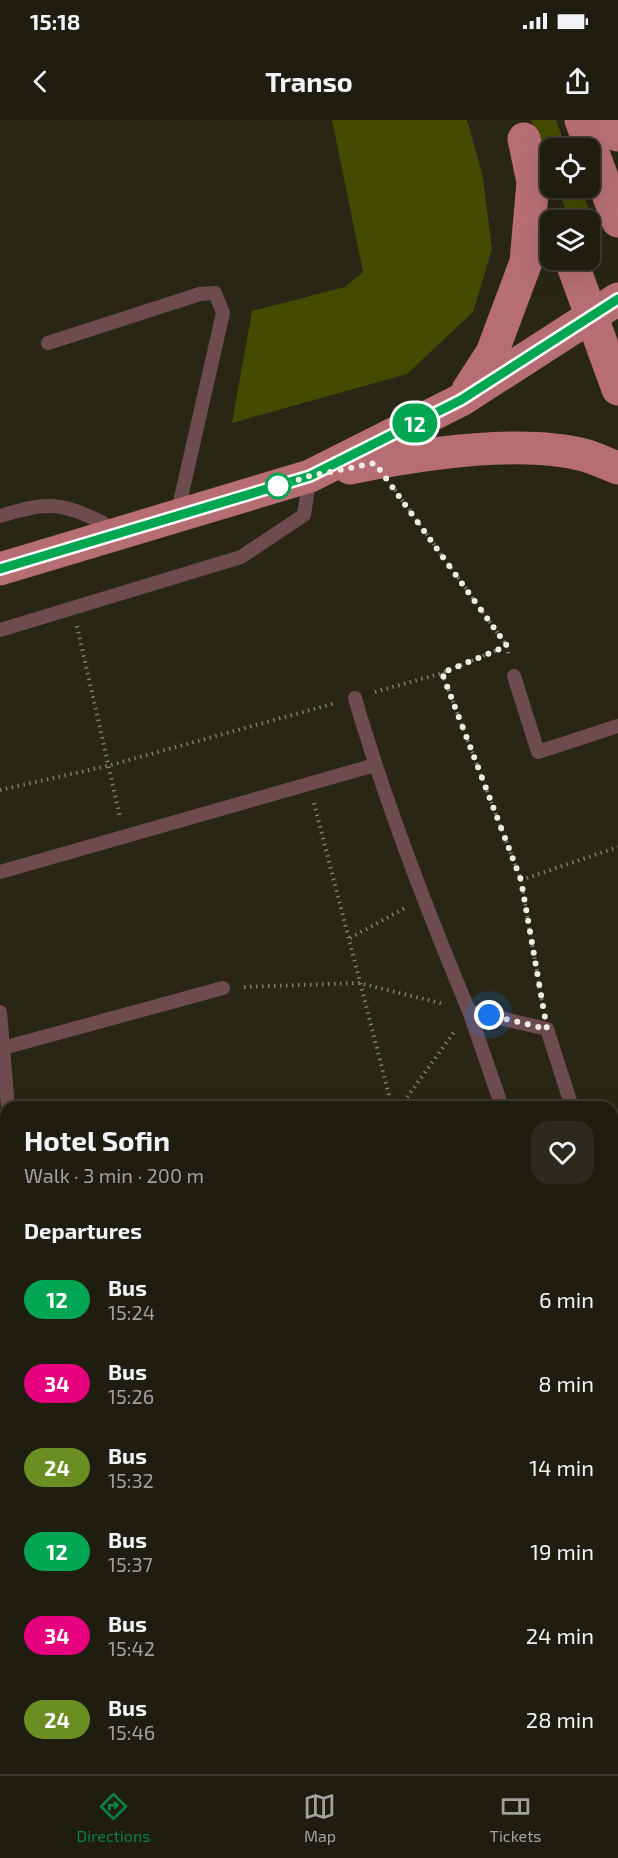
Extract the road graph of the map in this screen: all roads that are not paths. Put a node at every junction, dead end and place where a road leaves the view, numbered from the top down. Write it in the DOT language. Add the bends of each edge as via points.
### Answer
graph roads {
  1 [pos="581,120"];
  2 [pos="593,120"];
  3 [pos="521,129"];
  4 [pos="618,135"];
  5 [pos="552,210"];
  6 [pos="618,221"];
  7 [pos="574,270"];
  8 [pos="618,299"];
  9 [pos="591,318"];
  10 [pos="48,343"];
  11 [pos="618,389"];
  12 [pos="461,400"];
  13 [pos="618,468"];
  14 [pos="310,476"];
  15 [pos="0,516"];
  16 [pos="177,517"];
  17 [pos="107,537"];
  18 [pos="0,569"];
  19 [pos="0,630"];
  20 [pos="514,676"];
  21 [pos="355,698"];
  22 [pos="618,726"];
  23 [pos="375,765"];
  24 [pos="0,872"];
  25 [pos="224,988"];
  26 [pos="469,1011"];
  27 [pos="0,1012"];
  28 [pos="3,1048"];
  29 [pos="7,1101"];
  30 [pos="500,1101"];
  31 [pos="570,1101"];
  1 -- 6 [label="main road"];
  2 -- 4 [label="main road"];
  3 -- 5 [label="main road"];
  3 -- 12 [label="main road" via="533,182 526,262 492,353"];
  7 -- 9 [label="main road"];
  8 -- 9 [label="main road"];
  9 -- 11 [label="main road"];
  9 -- 12 [label="main road"];
  10 -- 16 [label="lane" via="200,294 215,293 223,313"];
  12 -- 14 [label="main road"];
  13 -- 14 [label="main road" via="585,455 553,449 444,452"];
  14 -- 16 [label="main road"];
  14 -- 19 [label="lane" via="304,515 241,557"];
  15 -- 17 [label="lane" via="34,505 75,508 103,523"];
  16 -- 17 [label="main road"];
  17 -- 18 [label="main road"];
  20 -- 22 [label="lane" via="538,753"];
  21 -- 23 [label="lane"];
  23 -- 24 [label="lane"];
  23 -- 26 [label="lane" via="422,900"];
  25 -- 28 [label="lane"];
  26 -- 30 [label="lane"];
  26 -- 31 [label="lane" via="547,1029"];
  27 -- 28 [label="lane"];
  28 -- 29 [label="lane"];
}
